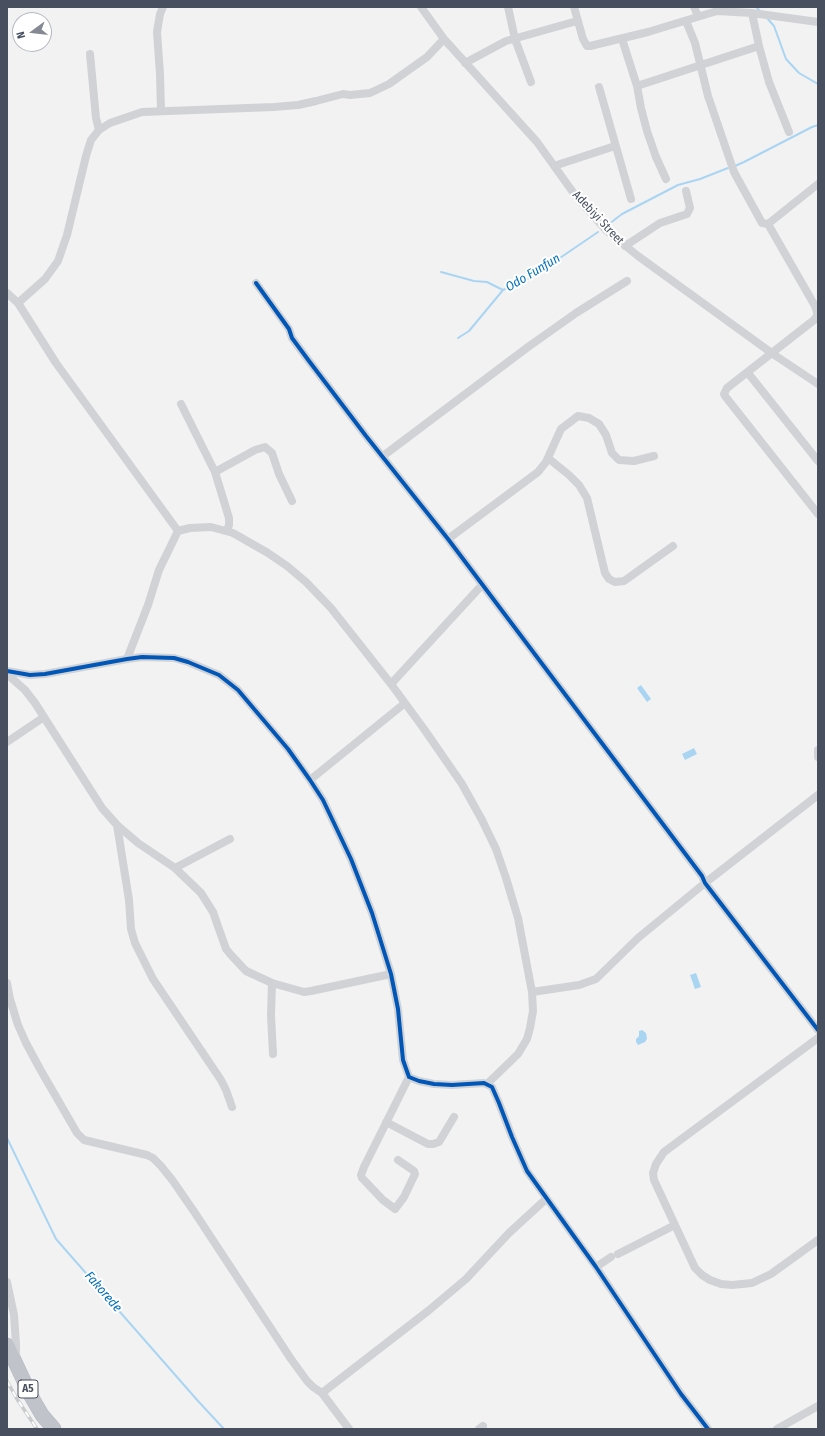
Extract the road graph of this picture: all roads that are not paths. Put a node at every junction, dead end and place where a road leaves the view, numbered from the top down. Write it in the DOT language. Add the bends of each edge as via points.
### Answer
graph roads {
  1 [pos="163,7"];
  2 [pos="421,7"];
  3 [pos="508,7"];
  4 [pos="574,7"];
  5 [pos="694,7"];
  6 [pos="752,13"];
  7 [pos="698,16"];
  8 [pos="577,21"];
  9 [pos="686,21"];
  10 [pos="818,22"];
  11 [pos="516,38"];
  12 [pos="444,39"];
  13 [pos="622,39"];
  14 [pos="759,46"];
  15 [pos="90,54"];
  16 [pos="465,63"];
  17 [pos="701,65"];
  18 [pos="531,82"];
  19 [pos="637,86"];
  20 [pos="599,87"];
  21 [pos="161,110"];
  22 [pos="99,130"];
  23 [pos="788,132"];
  24 [pos="615,146"];
  25 [pos="554,166"];
  26 [pos="666,179"];
  27 [pos="818,184"];
  28 [pos="686,191"];
  29 [pos="631,199"];
  30 [pos="768,224"];
  31 [pos="625,246"];
  32 [pos="626,281"];
  33 [pos="256,283"];
  34 [pos="7,293"];
  35 [pos="18,303"];
  36 [pos="817,306"];
  37 [pos="773,354"];
  38 [pos="748,372"];
  39 [pos="818,384"];
  40 [pos="181,404"];
  41 [pos="383,456"];
  42 [pos="654,456"];
  43 [pos="548,458"];
  44 [pos="818,461"];
  45 [pos="215,472"];
  46 [pos="292,501"];
  47 [pos="818,514"];
  48 [pos="227,530"];
  49 [pos="178,531"];
  50 [pos="448,539"];
  51 [pos="673,546"];
  52 [pos="482,585"];
  53 [pos="127,659"];
  54 [pos="7,672"];
  55 [pos="391,684"];
  56 [pos="405,703"];
  57 [pos="44,717"];
  58 [pos="7,742"];
  59 [pos="818,750"];
  60 [pos="818,758"];
  61 [pos="310,780"];
  62 [pos="818,795"];
  63 [pos="117,825"];
  64 [pos="230,839"];
  65 [pos="176,868"];
  66 [pos="705,883"];
  67 [pos="391,974"];
  68 [pos="7,983"];
  69 [pos="272,983"];
  70 [pos="532,992"];
  71 [pos="818,1030"];
  72 [pos="818,1038"];
  73 [pos="273,1054"];
  74 [pos="409,1077"];
  75 [pos="487,1084"];
  76 [pos="232,1107"];
  77 [pos="454,1117"];
  78 [pos="386,1122"];
  79 [pos="398,1160"];
  80 [pos="546,1199"];
  81 [pos="675,1225"];
  82 [pos="818,1240"];
  83 [pos="596,1268"];
  84 [pos="7,1282"];
  85 [pos="9,1351"];
  86 [pos="322,1393"];
  87 [pos="818,1406"];
  88 [pos="54,1429"];
  89 [pos="349,1429"];
  90 [pos="708,1429"];
  91 [pos="777,1429"];
  1 -- 21 [label="street" via="157,32"];
  2 -- 12 [label="street, Adebiyi Street"];
  3 -- 11 [label="street"];
  4 -- 8 [label="street"];
  5 -- 7 [label="street"];
  6 -- 7 [label="street" via="717,11"];
  6 -- 10 [label="street"];
  6 -- 14 [label="street"];
  7 -- 9 [label="street"];
  8 -- 11 [label="street"];
  8 -- 13 [label="street" via="587,46"];
  9 -- 13 [label="street"];
  9 -- 17 [label="street"];
  11 -- 16 [label="street"];
  11 -- 18 [label="street"];
  12 -- 16 [label="street, Adebiyi Street"];
  12 -- 21 [label="street" via="427,57 389,84 370,93 343,94 274,107"];
  13 -- 19 [label="street"];
  14 -- 17 [label="street"];
  14 -- 23 [label="street" via="774,98"];
  15 -- 22 [label="street"];
  16 -- 25 [label="street, Adebiyi Street" via="537,142"];
  17 -- 19 [label="street"];
  17 -- 30 [label="street" via="708,96 734,172 762,223"];
  19 -- 26 [label="street" via="647,131"];
  20 -- 24 [label="street"];
  21 -- 22 [label="street" via="132,114"];
  22 -- 35 [label="street" via="91,140 58,261 45,279"];
  24 -- 25 [label="street"];
  24 -- 29 [label="street"];
  25 -- 31 [label="street, Adebiyi Street" via="575,195 607,231"];
  27 -- 30 [label="street"];
  28 -- 31 [label="street" via="690,208 687,214 660,223"];
  30 -- 36 [label="street"];
  31 -- 37 [label="street, Adebiyi Street"];
  32 -- 41 [label="street" via="534,343"];
  33 -- 41 [label="street" via="289,329 292,338"];
  34 -- 35 [label="street"];
  35 -- 49 [label="street" via="56,363"];
  36 -- 37 [label="street" via="817,316 814,320"];
  37 -- 38 [label="street"];
  37 -- 39 [label="street, Adebiyi Street"];
  38 -- 44 [label="street"];
  38 -- 47 [label="street" via="727,388 724,394"];
  40 -- 45 [label="street"];
  41 -- 50 [label="street"];
  42 -- 43 [label="street" via="634,461 619,460 612,453 599,424 589,418 578,416 561,429"];
  43 -- 50 [label="street" via="538,472"];
  43 -- 51 [label="street" via="579,485 587,498 605,573 609,579 615,582 624,581"];
  45 -- 46 [label="street" via="265,447 272,452 278,474"];
  45 -- 48 [label="street" via="229,518"];
  48 -- 49 [label="street" via="211,527"];
  48 -- 55 [label="street" via="268,553 306,582 331,608"];
  49 -- 53 [label="street" via="160,570"];
  50 -- 52 [label="street"];
  52 -- 55 [label="street"];
  52 -- 66 [label="street"];
  53 -- 54 [label="street" via="45,674"];
  53 -- 61 [label="street" via="174,658 202,667 223,678 238,690 288,749"];
  54 -- 57 [label="street" via="25,690"];
  55 -- 56 [label="street"];
  56 -- 61 [label="street"];
  56 -- 70 [label="street" via="462,784 496,849 518,918"];
  57 -- 58 [label="street"];
  57 -- 63 [label="street" via="102,808"];
  59 -- 60 [label="street"];
  61 -- 67 [label="street" via="323,800 355,867"];
  62 -- 66 [label="street"];
  63 -- 65 [label="street" via="138,843"];
  63 -- 76 [label="street" via="135,943 153,979 224,1085"];
  64 -- 65 [label="street"];
  65 -- 69 [label="street" via="208,903 226,949 231,955 246,971"];
  66 -- 70 [label="street" via="628,946 596,979 579,985"];
  66 -- 71 [label="street"];
  67 -- 69 [label="street" via="304,992"];
  67 -- 74 [label="street" via="398,1009 403,1060"];
  68 -- 86 [label="street" via="18,1025 26,1043 77,1133 84,1140 148,1155 161,1166 291,1359 307,1381"];
  69 -- 73 [label="street"];
  70 -- 75 [label="street" via="533,1011 526,1039 514,1058"];
  72 -- 81 [label="street" via="664,1152 656,1164 654,1180"];
  74 -- 75 [label="street" via="434,1084"];
  74 -- 78 [label="street"];
  75 -- 80 [label="street" via="495,1092 527,1171"];
  77 -- 78 [label="street" via="439,1142 433,1144 428,1144"];
  78 -- 79 [label="street" via="362,1178 395,1210 415,1174"];
  80 -- 83 [label="street"];
  80 -- 86 [label="street" via="509,1233 466,1279"];
  81 -- 82 [label="street" via="695,1268 702,1275 721,1284 752,1283 771,1274"];
  81 -- 83 [label="street"];
  83 -- 90 [label="street" via="681,1394"];
  84 -- 85 [label="street" via="14,1315 16,1353"];
  85 -- 88 [label="highway, A5" via="31,1396"];
  86 -- 89 [label="street"];
  87 -- 91 [label="street"];
}
